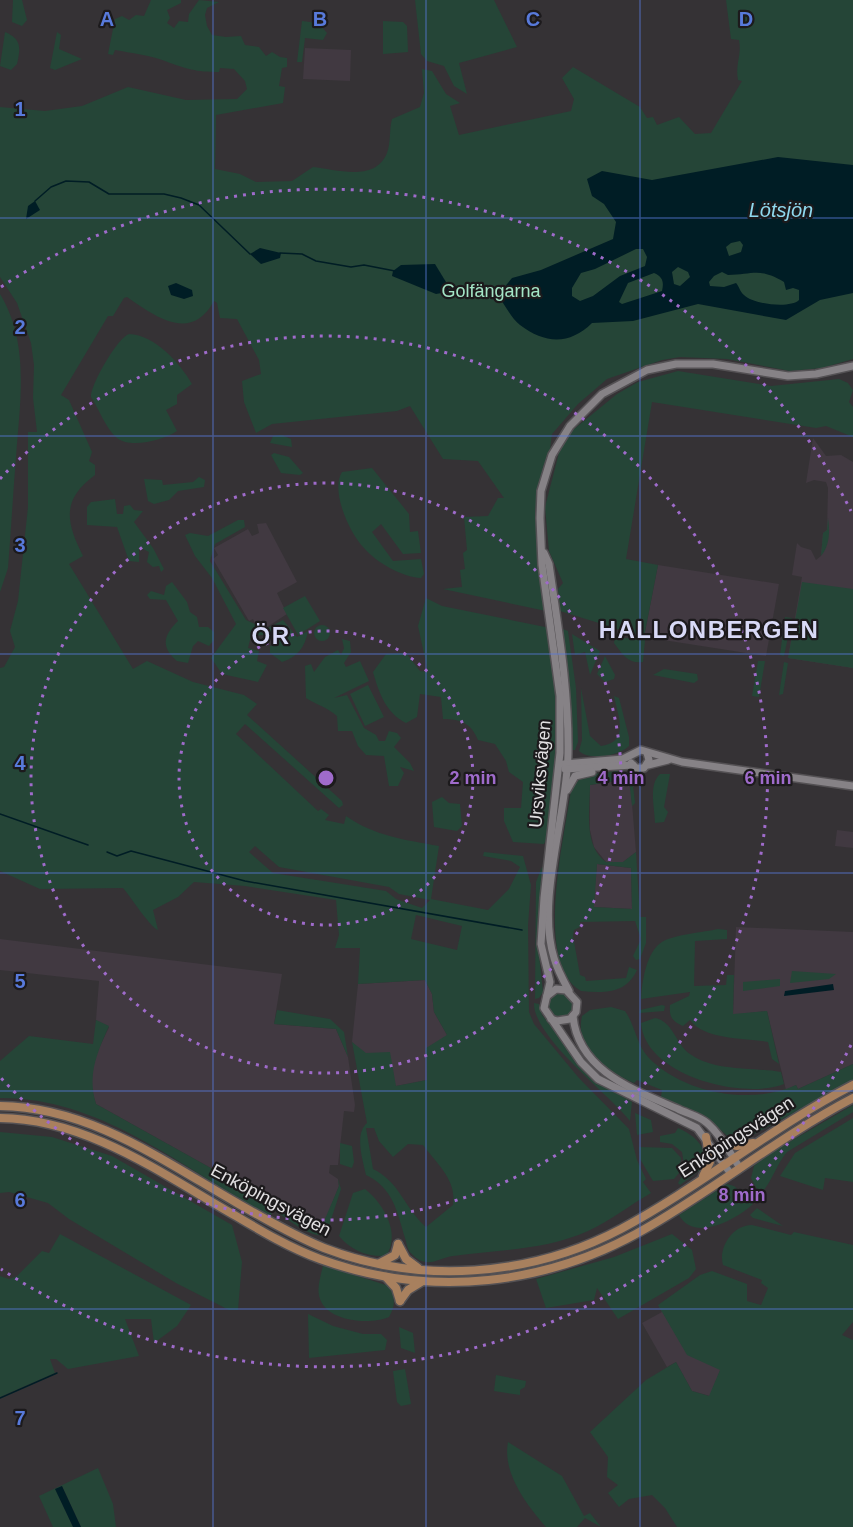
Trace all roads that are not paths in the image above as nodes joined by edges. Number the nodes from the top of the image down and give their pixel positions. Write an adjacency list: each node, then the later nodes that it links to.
1 (853, 366): 7 (street, Ursviksvägen)
2 (647, 753): 3 (street); 4 (street); 6 (street)
3 (632, 754): 5 (street); 7 (street)
4 (671, 760): 6 (street); 9 (street)
5 (633, 765): 6 (street); 8 (street)
6 (648, 765)
7 (564, 766): 8 (street); 10 (street, Ursviksvägen); 12 (street, Ursviksvägen)
8 (599, 768): 10 (street)
9 (853, 786)
10 (561, 819): 11 (street, Ursviksvägen)
11 (569, 991): 12 (street); 13 (street)
12 (547, 996): 14 (street)
13 (573, 1016): 14 (street); 21 (street)
14 (551, 1019): 19 (street)
15 (853, 1085): 20 (main road, Enköpingsvägen)
16 (853, 1098): 24 (main road, Enköpingsvägen)
17 (0, 1106): 27 (main road, Enköpingsvägen)
18 (0, 1118): 29 (main road, Enköpingsvägen)
19 (706, 1137): 23 (street); 26 (main road)
20 (759, 1141): 21 (main road); 22 (main road, Enköpingsvägen)
21 (724, 1143): 22 (street)
22 (733, 1158): 23 (main road, Enköpingsvägen); 24 (street)
23 (724, 1163): 25 (street); 26 (main road, Enköpingsvägen)
24 (740, 1168): 25 (main road, Enköpingsvägen)
25 (731, 1174): 30 (main road, Enköpingsvägen)
26 (703, 1177): 28 (main road, Enköpingsvägen)
27 (379, 1263): 28 (main road, Enköpingsvägen); 28 (main road)
28 (421, 1269)
29 (386, 1277): 30 (main road, Enköpingsvägen); 30 (main road)
30 (421, 1282)

